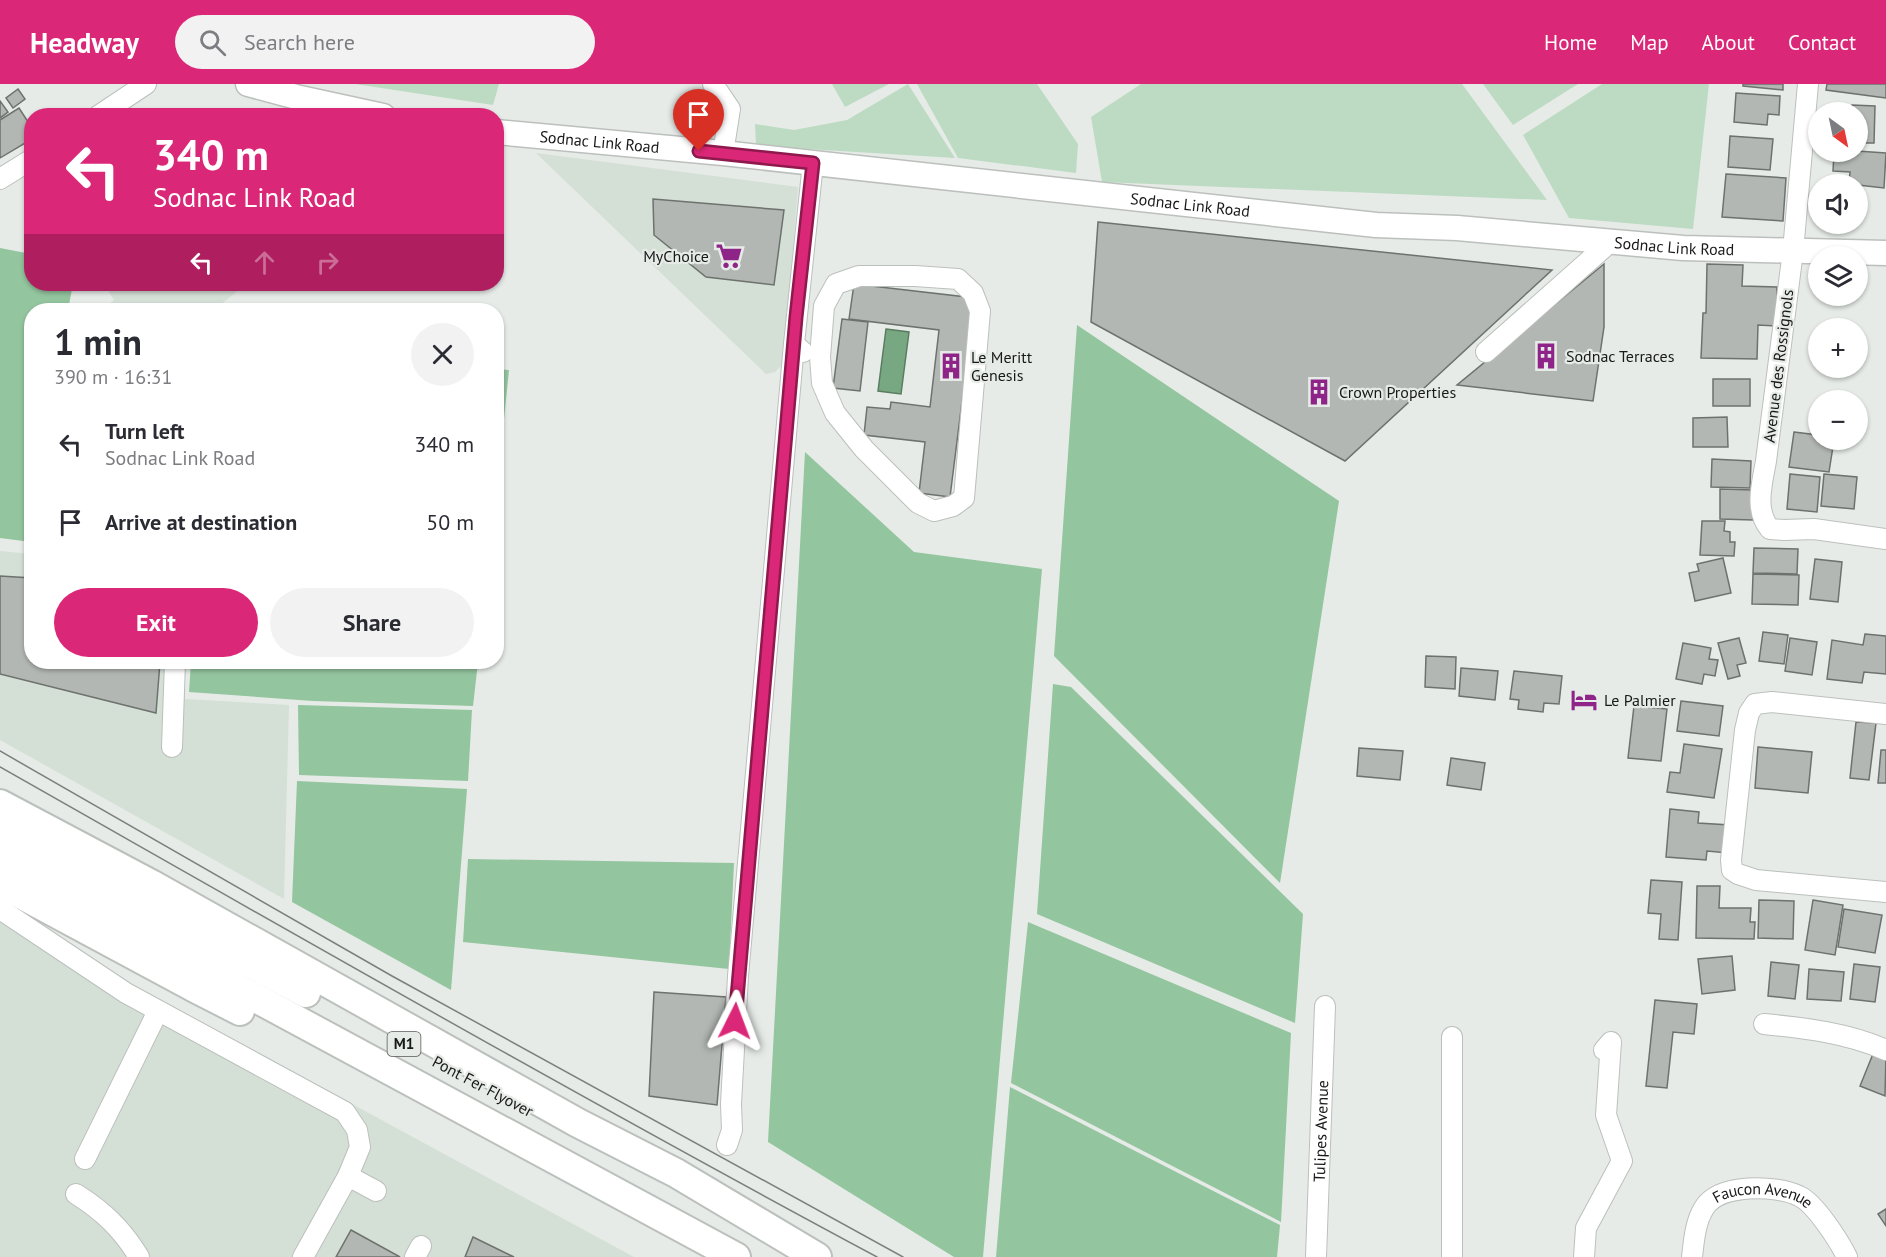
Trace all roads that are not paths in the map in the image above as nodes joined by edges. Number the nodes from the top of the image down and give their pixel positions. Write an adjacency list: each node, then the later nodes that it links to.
1 (146, 84): 5 (street)
2 (248, 84): 6 (main road)
3 (713, 84): 8 (street)
4 (1808, 84): 13 (street, Avenue des Rossignols)
5 (110, 108)
6 (346, 108)
7 (504, 133): 8 (main road, Sodnac Link Road)
8 (723, 153): 9 (main road, Sodnac Link Road)
9 (813, 163): 12 (main road, Sodnac Link Road); 15 (street)
10 (24, 164): 11 (street)
11 (0, 179)
12 (1609, 243): 13 (main road, Sodnac Link Road); 16 (street)
13 (1792, 251): 14 (main road, Sodnac Link Road); 18 (street, Avenue des Rossignols)
14 (1886, 253)
15 (794, 344): 17 (street); 34 (street)
16 (1486, 352)
17 (820, 357): 17 (street)
18 (1886, 539)
19 (175, 669): 21 (street)
20 (1886, 714): 26 (street)
21 (172, 747)
22 (0, 804): 44 (highway)
23 (0, 832): 43 (highway, Pont Fer Flyover / M1)
24 (0, 860): 42 (highway, Pont Fer Flyover / M1)
25 (0, 883): 41 (highway)
26 (1886, 892)
27 (0, 909): 29 (street)
28 (1325, 1006): 45 (street, Tulipes Avenue)
29 (158, 1011): 35 (street); 36 (street)
30 (1764, 1024): 33 (street)
31 (1452, 1037): 46 (street)
32 (1604, 1050): 47 (street)
33 (1886, 1050)
34 (727, 1145)
35 (85, 1158)
36 (348, 1176): 37 (street); 40 (street)
37 (376, 1191)
38 (76, 1194): 39 (street)
39 (139, 1257)
40 (303, 1257)
41 (713, 1257)
42 (736, 1257)
43 (807, 1257)
44 (817, 1257)
45 (1316, 1257)
46 (1452, 1257)
47 (1584, 1257)
48 (1692, 1257): 49 (street, Faucon Avenue)
49 (1847, 1257)

